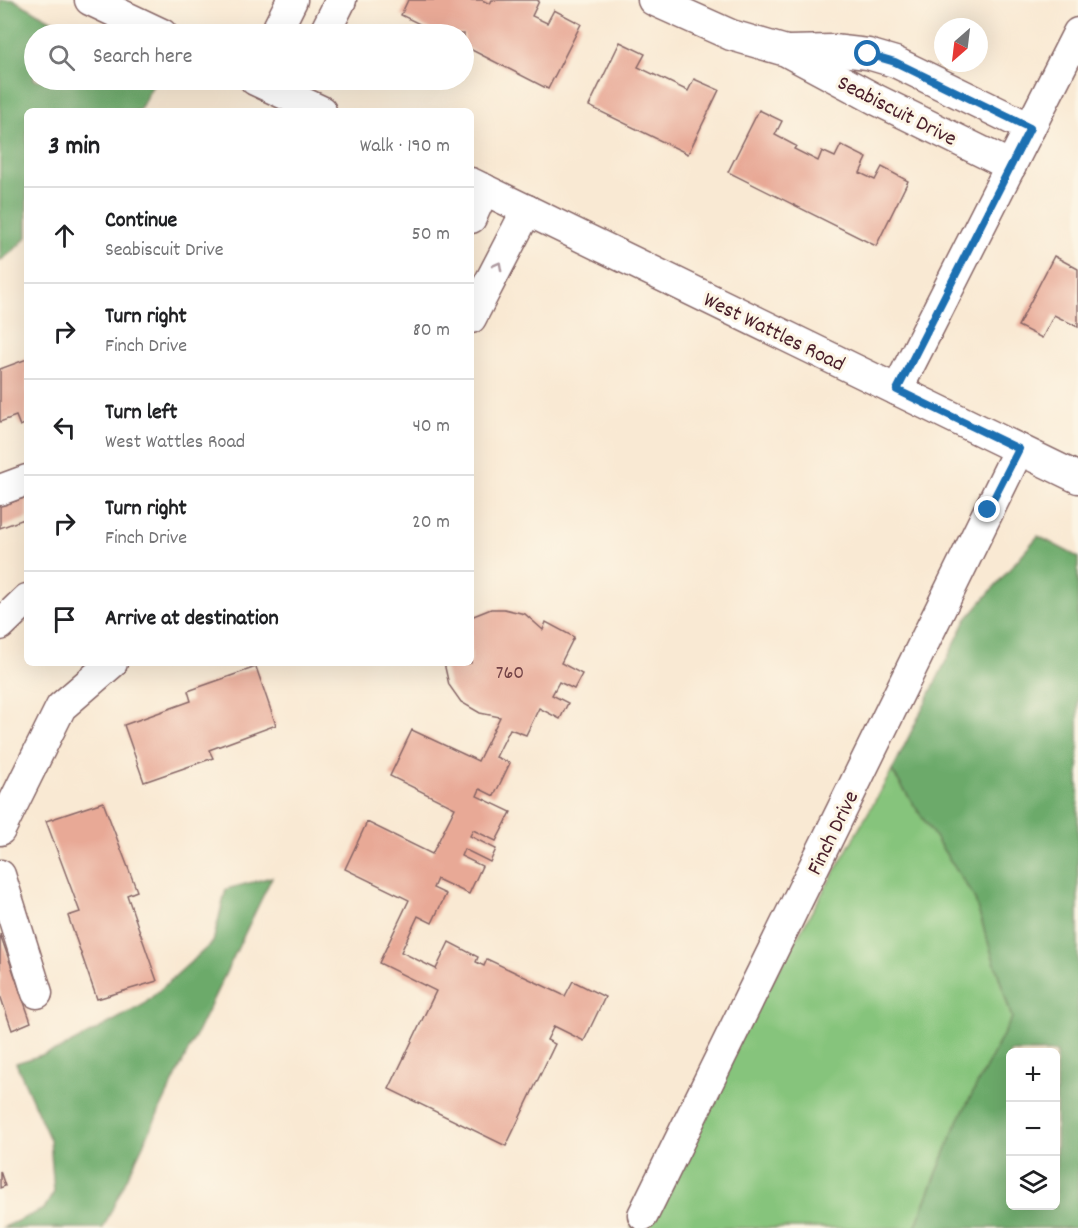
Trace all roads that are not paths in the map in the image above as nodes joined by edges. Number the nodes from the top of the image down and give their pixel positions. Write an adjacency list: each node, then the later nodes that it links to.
1 (90, 0): 5 (street)
2 (292, 0): 6 (street)
3 (341, 0): 7 (street)
4 (653, 0): 9 (street, Seabiscuit Drive)
5 (141, 24)
6 (280, 24)
7 (329, 24)
8 (1078, 33): 12 (street)
9 (786, 51): 12 (street, Seabiscuit Drive); 13 (street, Seabiscuit Drive)
10 (300, 90): 11 (street)
11 (318, 108)
12 (1030, 128): 13 (street)
13 (1011, 166): 18 (street)
14 (478, 186): 15 (street); 16 (street, West Wattles Road)
15 (474, 204)
16 (527, 210): 17 (street, one-way to 16); 18 (street, West Wattles Road)
17 (474, 312)
18 (897, 390): 19 (street, West Wattles Road)
19 (1019, 449): 20 (street, West Wattles Road); 29 (street, Finch Drive)
20 (1078, 478)
21 (24, 481): 22 (street)
22 (0, 490)
23 (24, 602): 24 (street)
24 (0, 625)
25 (109, 666): 26 (street)
26 (0, 830)
27 (0, 875): 28 (street)
28 (37, 993)
29 (643, 1215)

